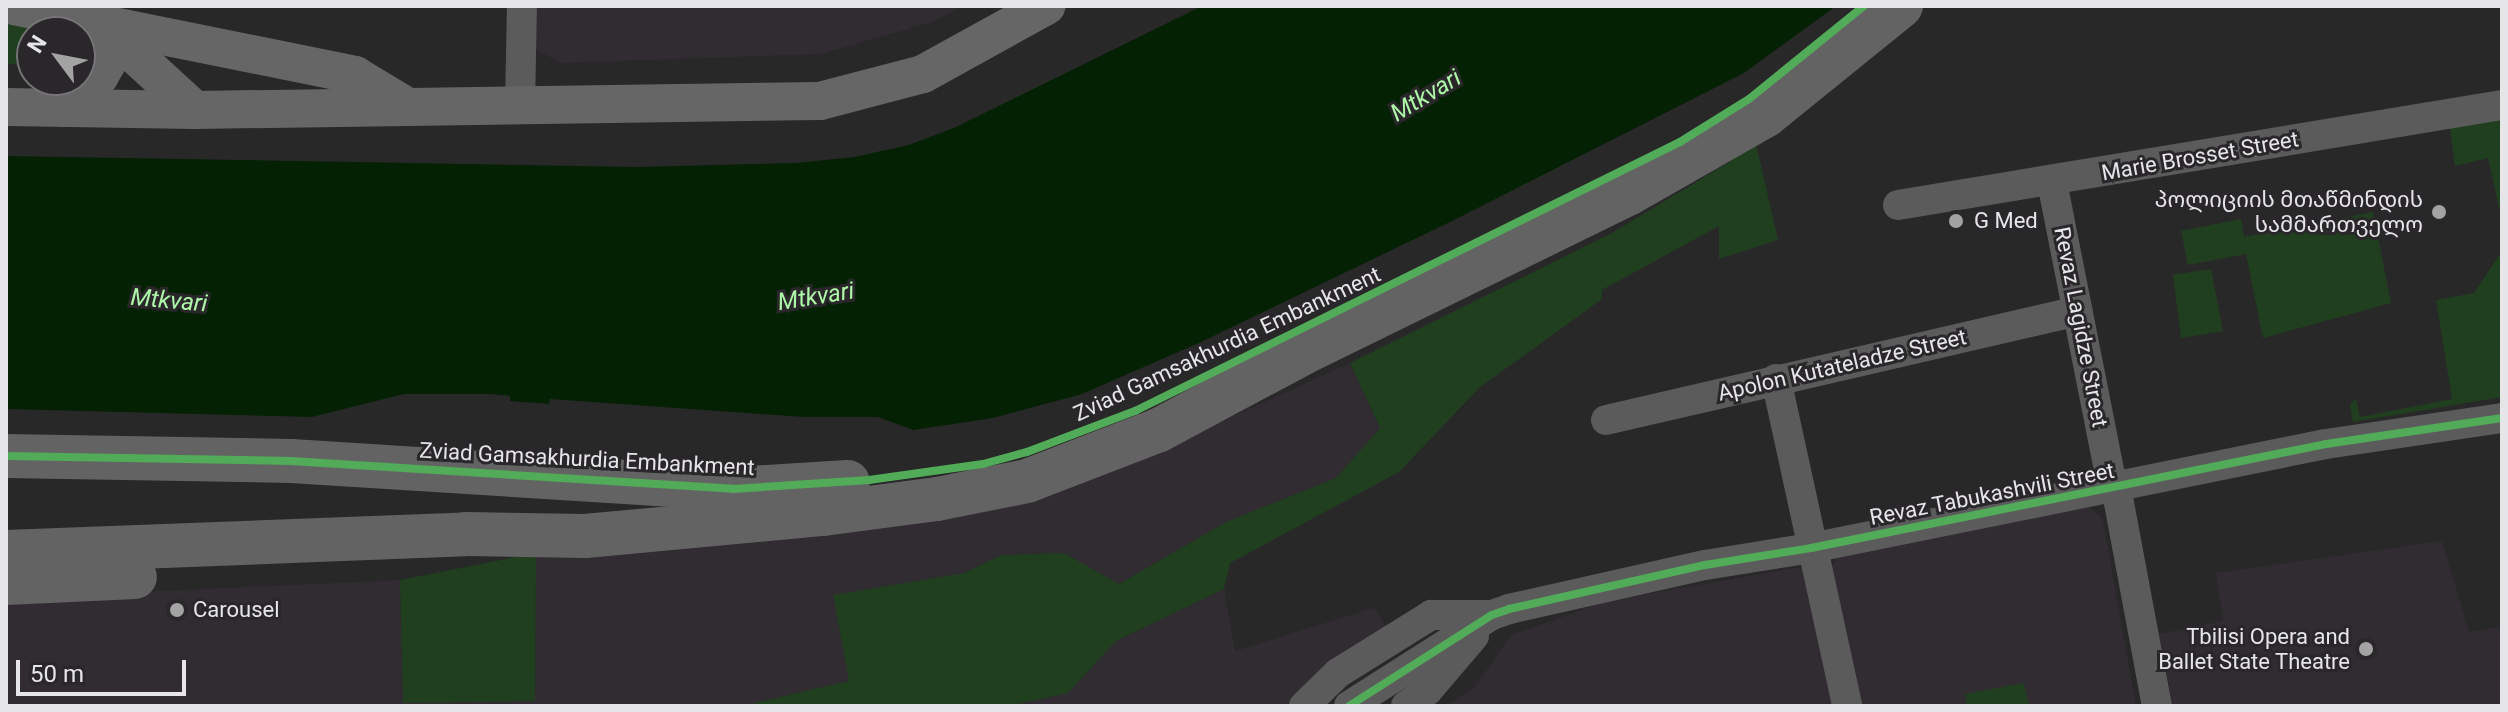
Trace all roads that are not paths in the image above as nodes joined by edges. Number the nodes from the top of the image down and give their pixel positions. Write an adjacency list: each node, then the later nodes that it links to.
1 (14, 6): 6 (main road)
2 (522, 6): 9 (street)
3 (1046, 6): 9 (main road)
4 (1864, 6): 21 (highway, Zviad Gamsakhurdia Embankment)
5 (1901, 6): 23 (highway, Zviad Gamsakhurdia Embankment)
6 (107, 30): 10 (main road); 11 (main road); 12 (main road)
7 (2502, 105): 13 (street, Marie Brosset Street)
8 (6, 107): 10 (main road)
9 (520, 107): 11 (main road)
10 (63, 108): 12 (main road)
11 (410, 108): 12 (main road)
12 (195, 110)
13 (2052, 182): 14 (street, Marie Brosset Street); 15 (street, Revaz Lagidze Street)
14 (1898, 205)
15 (2078, 311): 16 (street, Apolon Kutateladze Street); 20 (street, Revaz Lagidze Street)
16 (1776, 379): 18 (street, Apolon Kutateladze Street); 24 (street)
17 (2502, 418): 20 (street, Revaz Tabukashvili Street)
18 (1606, 420)
19 (6, 456): 21 (highway, Zviad Gamsakhurdia Embankment)
20 (2116, 487): 24 (street, Revaz Tabukashvili Street); 32 (street, Revaz Lagidze Street)
21 (733, 489): 22 (highway)
22 (6, 523)
23 (579, 536): 25 (highway, Zviad Gamsakhurdia Embankment); 26 (highway)
24 (1811, 548): 27 (street, Revaz Tabukashvili Street); 31 (street)
25 (6, 552)
26 (6, 583)
27 (1492, 615): 28 (street); 29 (street); 30 (street)
28 (1304, 706)
29 (1349, 706)
30 (1406, 706)
31 (1847, 706)
32 (2157, 706)

